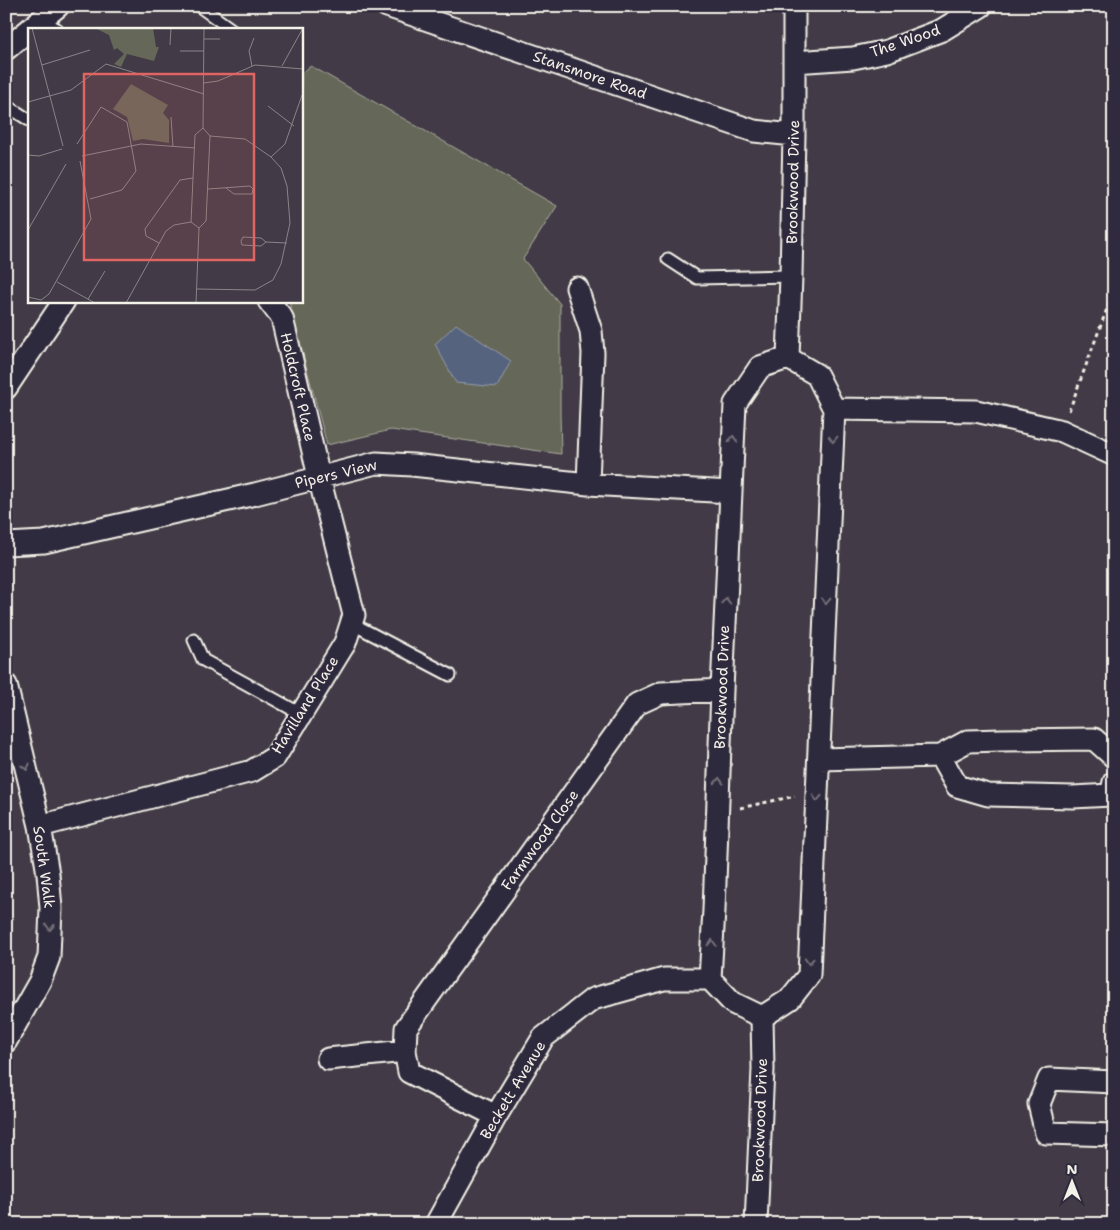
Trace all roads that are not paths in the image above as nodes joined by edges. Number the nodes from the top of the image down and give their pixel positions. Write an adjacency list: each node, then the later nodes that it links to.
1 (58, 6): 6 (street)
2 (199, 6): 7 (lane)
3 (387, 6): 13 (street, Stansmore Road)
4 (794, 6): 10 (street, Brookwood Drive)
5 (981, 6): 10 (street, The Wood)
6 (39, 27)
7 (231, 28)
8 (28, 34): 9 (street)
9 (6, 49)
10 (794, 62): 13 (street, Brookwood Drive)
11 (6, 105): 12 (lane)
12 (28, 119)
13 (794, 135): 15 (street, Brookwood Drive)
14 (668, 259): 15 (lane)
15 (792, 276): 19 (street, Brookwood Drive)
16 (578, 288): 24 (street)
17 (63, 302): 20 (street)
18 (270, 302): 23 (street, Holdcroft Place)
19 (788, 358): 21 (street); 25 (street, Brookwood Drive, one-way to 19)
20 (6, 388)
21 (834, 409): 22 (street); 35 (street, one-way to 35)
22 (1114, 455)
23 (319, 478): 24 (street, Pipers View); 26 (street, Pipers View); 27 (street, Havilland Place)
24 (588, 484): 25 (street, Pipers View)
25 (730, 492): 31 (street, Brookwood Drive, one-way to 25)
26 (6, 544)
27 (352, 623): 29 (lane); 32 (street, Havilland Place)
28 (194, 640): 32 (lane)
29 (450, 675)
30 (6, 686): 37 (street, South Walk, one-way to 37)
31 (722, 690): 38 (street, Brookwood Drive, one-way to 31); 41 (street, Farmwood Close)
32 (301, 714): 37 (street, Havilland Place)
33 (940, 756): 34 (street); 35 (street); 36 (street)
34 (1114, 757)
35 (819, 759): 39 (street, one-way to 39)
36 (1114, 782)
37 (40, 826): 40 (street, South Walk, one-way to 40)
38 (710, 979): 39 (street); 44 (street, Beckett Avenue)
39 (762, 1017): 47 (street, Brookwood Drive)
40 (6, 1041)
41 (405, 1051): 42 (street); 44 (street, Farmwood Close)
42 (328, 1059)
43 (1114, 1082): 45 (street)
44 (496, 1116): 46 (street, Beckett Avenue)
45 (1114, 1135)
46 (436, 1224)
47 (756, 1224)

